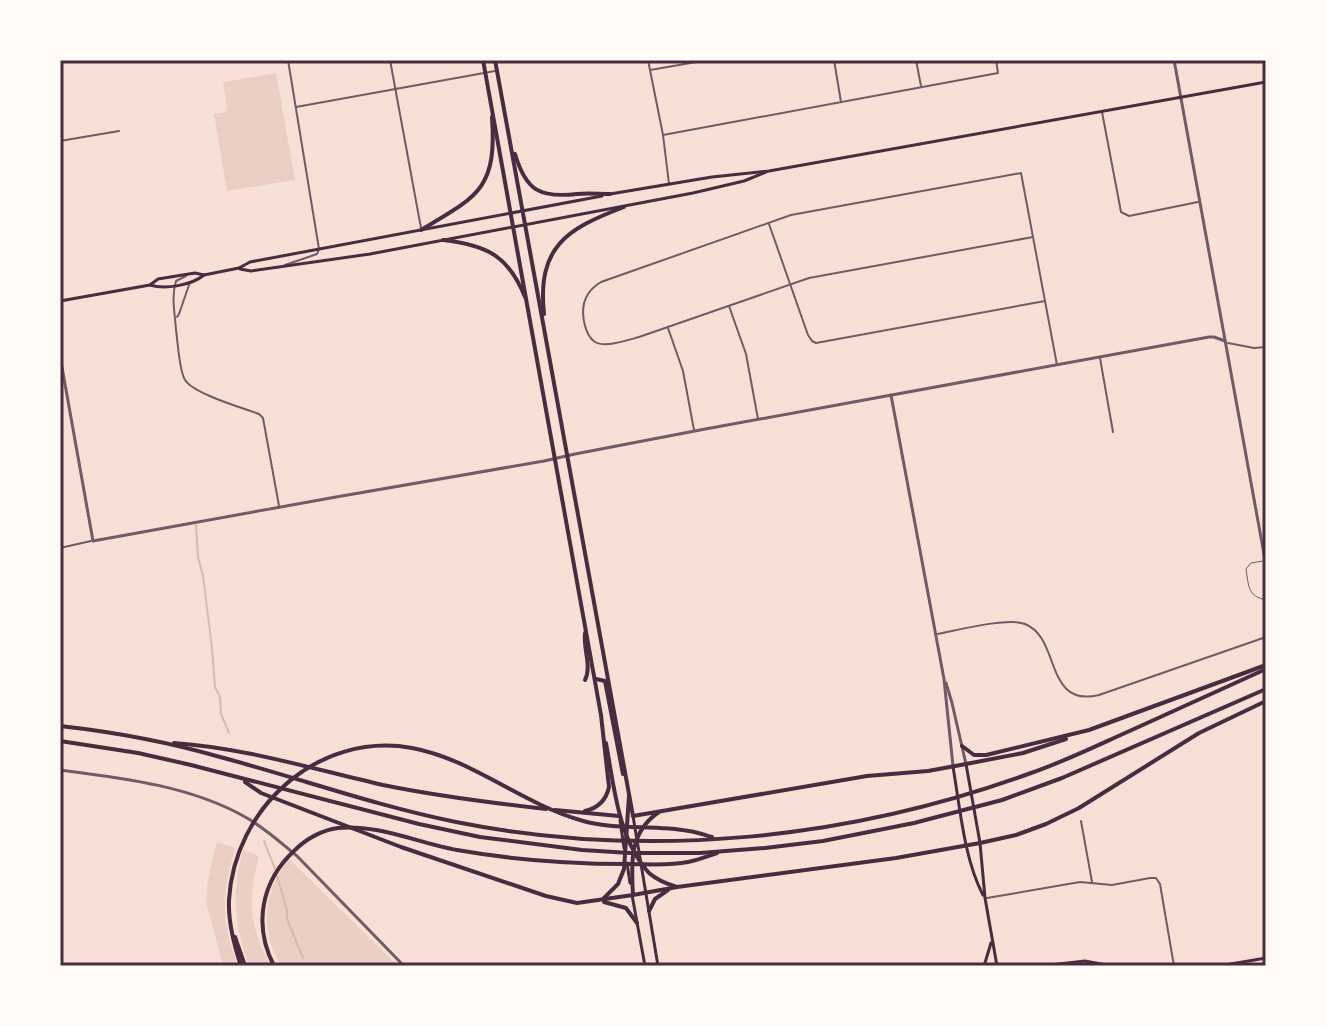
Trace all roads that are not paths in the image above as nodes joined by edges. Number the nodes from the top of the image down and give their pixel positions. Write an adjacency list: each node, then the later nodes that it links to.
1 (288, 60): 20 (street)
2 (390, 60): 16 (street)
3 (483, 60): 13 (main road)
4 (495, 60): 11 (main road)
5 (648, 60): 12 (street)
6 (708, 60): 12 (street)
7 (834, 60): 19 (street)
8 (916, 60): 15 (street)
9 (996, 60): 15 (street)
10 (1174, 60): 17 (street)
11 (497, 70): 13 (street); 22 (main road)
12 (650, 70): 24 (street)
13 (486, 72): 16 (street); 18 (main road)
14 (1266, 82): 17 (main road)
15 (921, 87): 19 (street)
16 (395, 89): 20 (street); 36 (street)
17 (1181, 97): 21 (main road); 29 (street)
18 (491, 99): 32 (main road); 36 (main road)
19 (841, 102): 24 (street)
20 (295, 107): 39 (street)
21 (1102, 111): 26 (main road); 29 (street)
22 (508, 128): 28 (main road); 31 (main road)
23 (119, 131): 25 (street)
24 (663, 135): 27 (street)
25 (60, 141)
26 (769, 171): 27 (main road); 30 (main road)
27 (669, 184): 28 (main road)
28 (610, 194): 31 (main road)
29 (1200, 202): 54 (street)
30 (624, 207): 34 (main road); 56 (main road)
31 (523, 210): 32 (main road); 34 (main road)
32 (512, 212): 35 (main road); 36 (main road)
33 (769, 223): 37 (street); 45 (street); 53 (street)
34 (526, 224): 35 (main road); 56 (main road)
35 (515, 226): 38 (main road); 51 (main road)
36 (421, 230): 39 (main road)
37 (1033, 237): 45 (street); 49 (street)
38 (443, 240): 40 (main road); 51 (main road)
39 (319, 249): 40 (street); 41 (main road)
40 (281, 266): 41 (main road)
41 (239, 268): 43 (main road)
42 (189, 274): 43 (main road); 46 (main road); 47 (street)
43 (204, 275): 44 (main road)
44 (190, 282): 47 (main road); 52 (street)
45 (790, 284): 49 (street); 50 (street)
46 (150, 285): 47 (main road); 48 (main road)
47 (174, 285): 52 (street)
48 (60, 301)
49 (1045, 301): 59 (street)
50 (729, 306): 53 (street); 61 (street)
51 (529, 307): 65 (main road)
52 (176, 318): 66 (street)
53 (668, 327): 62 (street)
54 (1225, 341): 55 (street); 58 (street); 69 (street)
55 (1266, 347)
56 (548, 353): 64 (main road)
57 (60, 356): 67 (street)
58 (1100, 358): 59 (street); 63 (street)
59 (1057, 366): 60 (street)
60 (891, 395): 61 (street); 72 (street)
61 (758, 420): 62 (street)
62 (694, 432): 64 (street)
63 (1113, 432)
64 (568, 456): 65 (street); 90 (main road)
65 (556, 458): 66 (street); 71 (main road)
66 (280, 507): 67 (street)
67 (93, 541): 68 (street)
68 (60, 548)
69 (1266, 563): 70 (lane)
70 (1266, 600)
71 (586, 627): 75 (main road); 77 (main road)
72 (935, 635): 73 (street); 76 (street)
73 (1266, 637)
74 (1264, 668): 82 (main road); 98 (main road)
75 (595, 679): 80 (main road); 90 (main road)
76 (944, 679): 85 (street); 87 (street)
77 (585, 680)
78 (1266, 689): 102 (main road)
79 (1266, 701): 99 (main road)
80 (601, 715): 91 (main road); 93 (main road)
81 (60, 726): 84 (main road)
82 (1072, 736): 85 (main road); 86 (main road)
83 (60, 741): 89 (main road)
84 (159, 742): 91 (main road); 98 (main road)
85 (962, 746): 86 (street)
86 (966, 764): 87 (main road); 99 (main road)
87 (953, 767): 92 (main road); 100 (main road)
88 (60, 770): 117 (street)
89 (240, 778): 102 (main road); 110 (main road)
90 (627, 783): 94 (main road)
91 (574, 812): 93 (main road)
92 (659, 812): 94 (main road); 97 (main road)
93 (620, 816): 94 (main road); 96 (main road); 103 (main road)
94 (631, 816): 96 (main road); 97 (main road)
95 (1081, 821): 105 (street)
96 (627, 835): 101 (main road); 103 (main road)
97 (636, 838): 101 (main road); 104 (main road)
98 (718, 839): 115 (main road)
99 (980, 843): 100 (main road); 109 (main road)
100 (967, 845): 106 (main road); 109 (main road)
101 (634, 849): 104 (main road); 108 (main road)
102 (723, 851): 116 (main road)
103 (626, 854): 108 (main road); 110 (main road)
104 (640, 860): 106 (main road); 107 (main road)
105 (1092, 882): 109 (street); 124 (street)
106 (674, 888): 107 (main road); 111 (main road)
107 (646, 892): 108 (main road); 111 (main road)
108 (633, 895): 110 (main road); 112 (main road)
109 (985, 898): 113 (main road)
110 (598, 901): 112 (main road)
111 (649, 911): 119 (main road)
112 (637, 923): 118 (main road)
113 (992, 939): 120 (main road); 121 (main road)
114 (1266, 958): 125 (main road)
115 (243, 966)
116 (274, 966)
117 (404, 966)
118 (645, 966)
119 (658, 966)
120 (984, 966)
121 (997, 966)
122 (1041, 966): 123 (main road)
123 (1112, 966)
124 (1174, 966)
125 (1219, 966)

